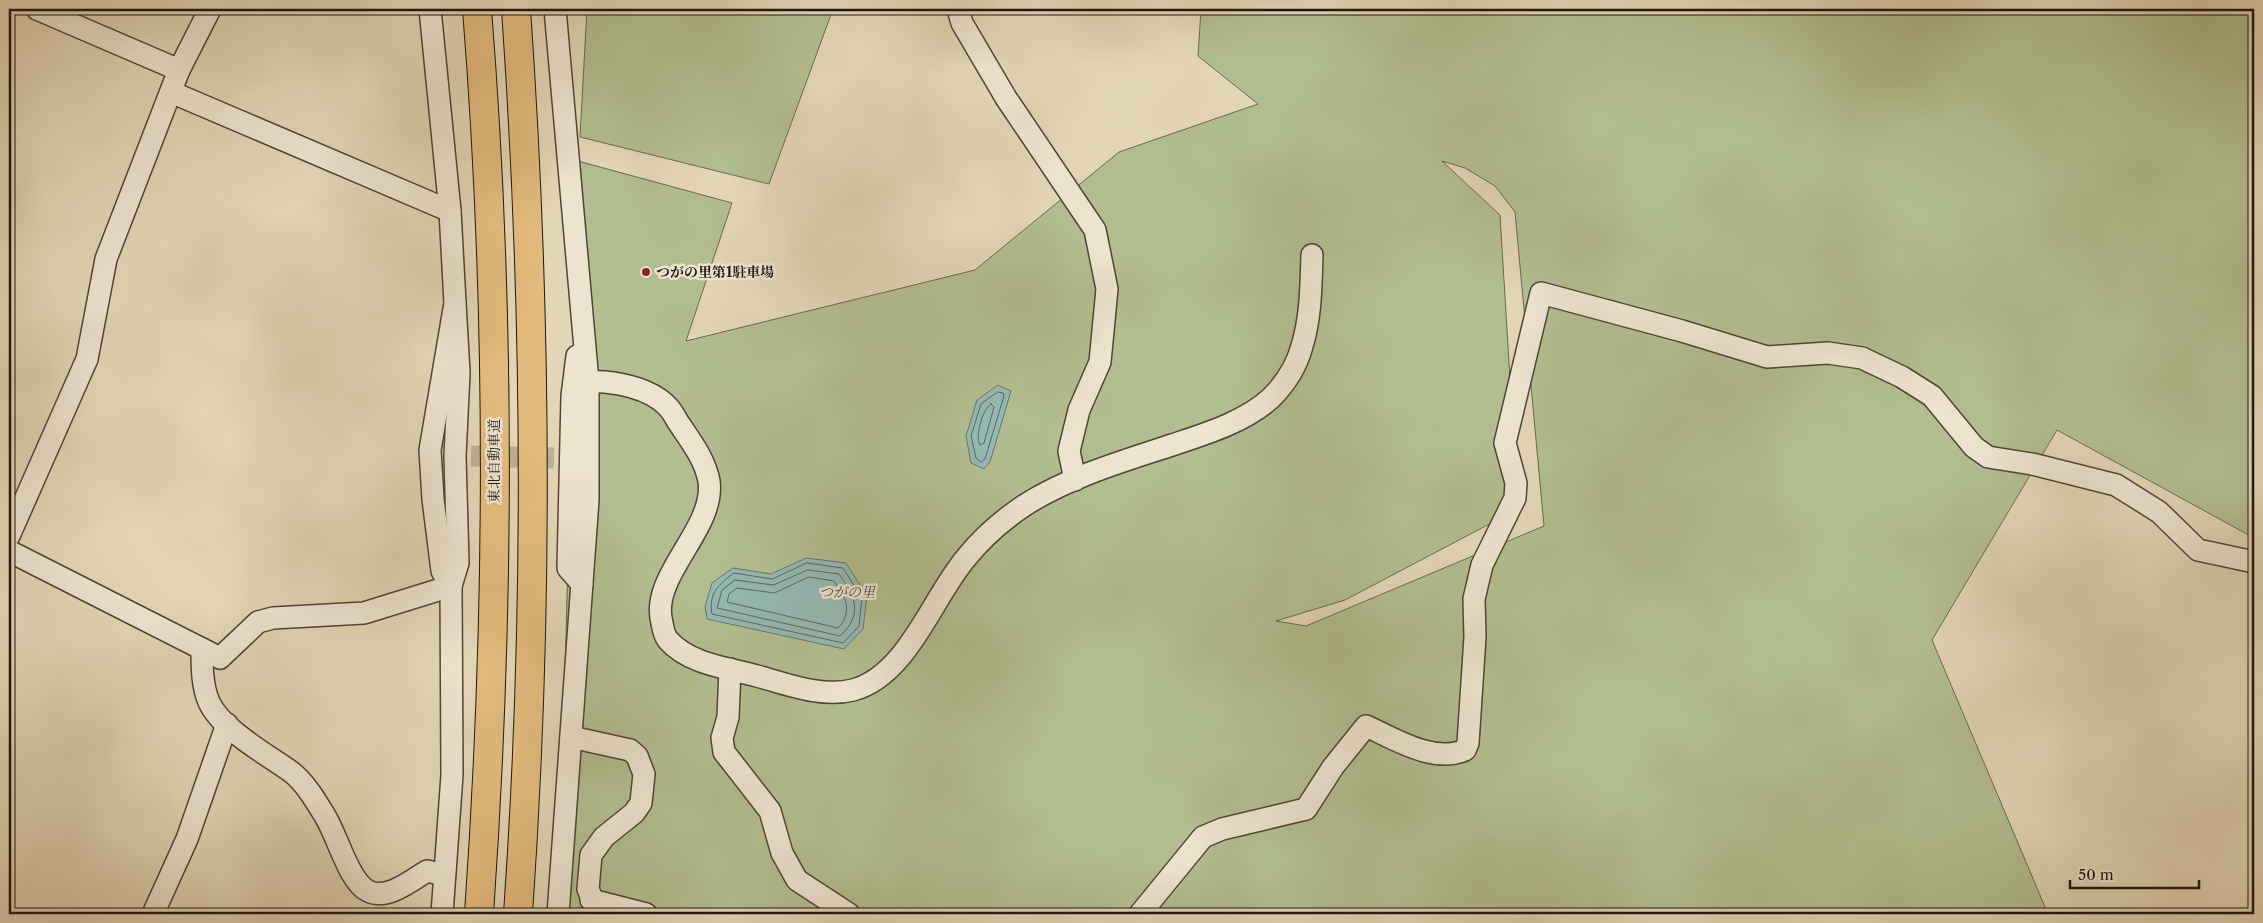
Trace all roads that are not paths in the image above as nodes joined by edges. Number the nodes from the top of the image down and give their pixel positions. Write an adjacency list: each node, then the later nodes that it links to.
1 (37, 9): 8 (street)
2 (210, 9): 8 (street)
3 (430, 9): 10 (street)
4 (477, 9): 29 (highway, 東北自動車道)
5 (516, 9): 30 (highway)
6 (555, 9): 13 (street)
7 (958, 9): 15 (street)
8 (180, 70): 9 (street)
9 (171, 92): 10 (street); 16 (street)
10 (450, 211): 12 (street)
11 (1312, 255): 15 (street)
12 (455, 303): 20 (street); 20 (street)
13 (582, 314): 14 (street); 19 (street)
14 (588, 382): 19 (street); 22 (street)
15 (1075, 480): 22 (street)
16 (9, 536)
17 (9, 551): 21 (street)
18 (2254, 562): 34 (street)
19 (582, 584): 24 (street)
20 (451, 586): 21 (street); 25 (street)
21 (202, 649): 23 (street)
22 (730, 669): 33 (street)
23 (227, 724): 25 (street); 27 (street)
24 (571, 737): 26 (street); 31 (street)
25 (444, 875): 28 (street)
26 (594, 907): 32 (street)
27 (152, 914)
28 (442, 914)
29 (479, 914)
30 (518, 914)
31 (558, 914)
32 (646, 914)
33 (849, 914)
34 (1140, 914)

